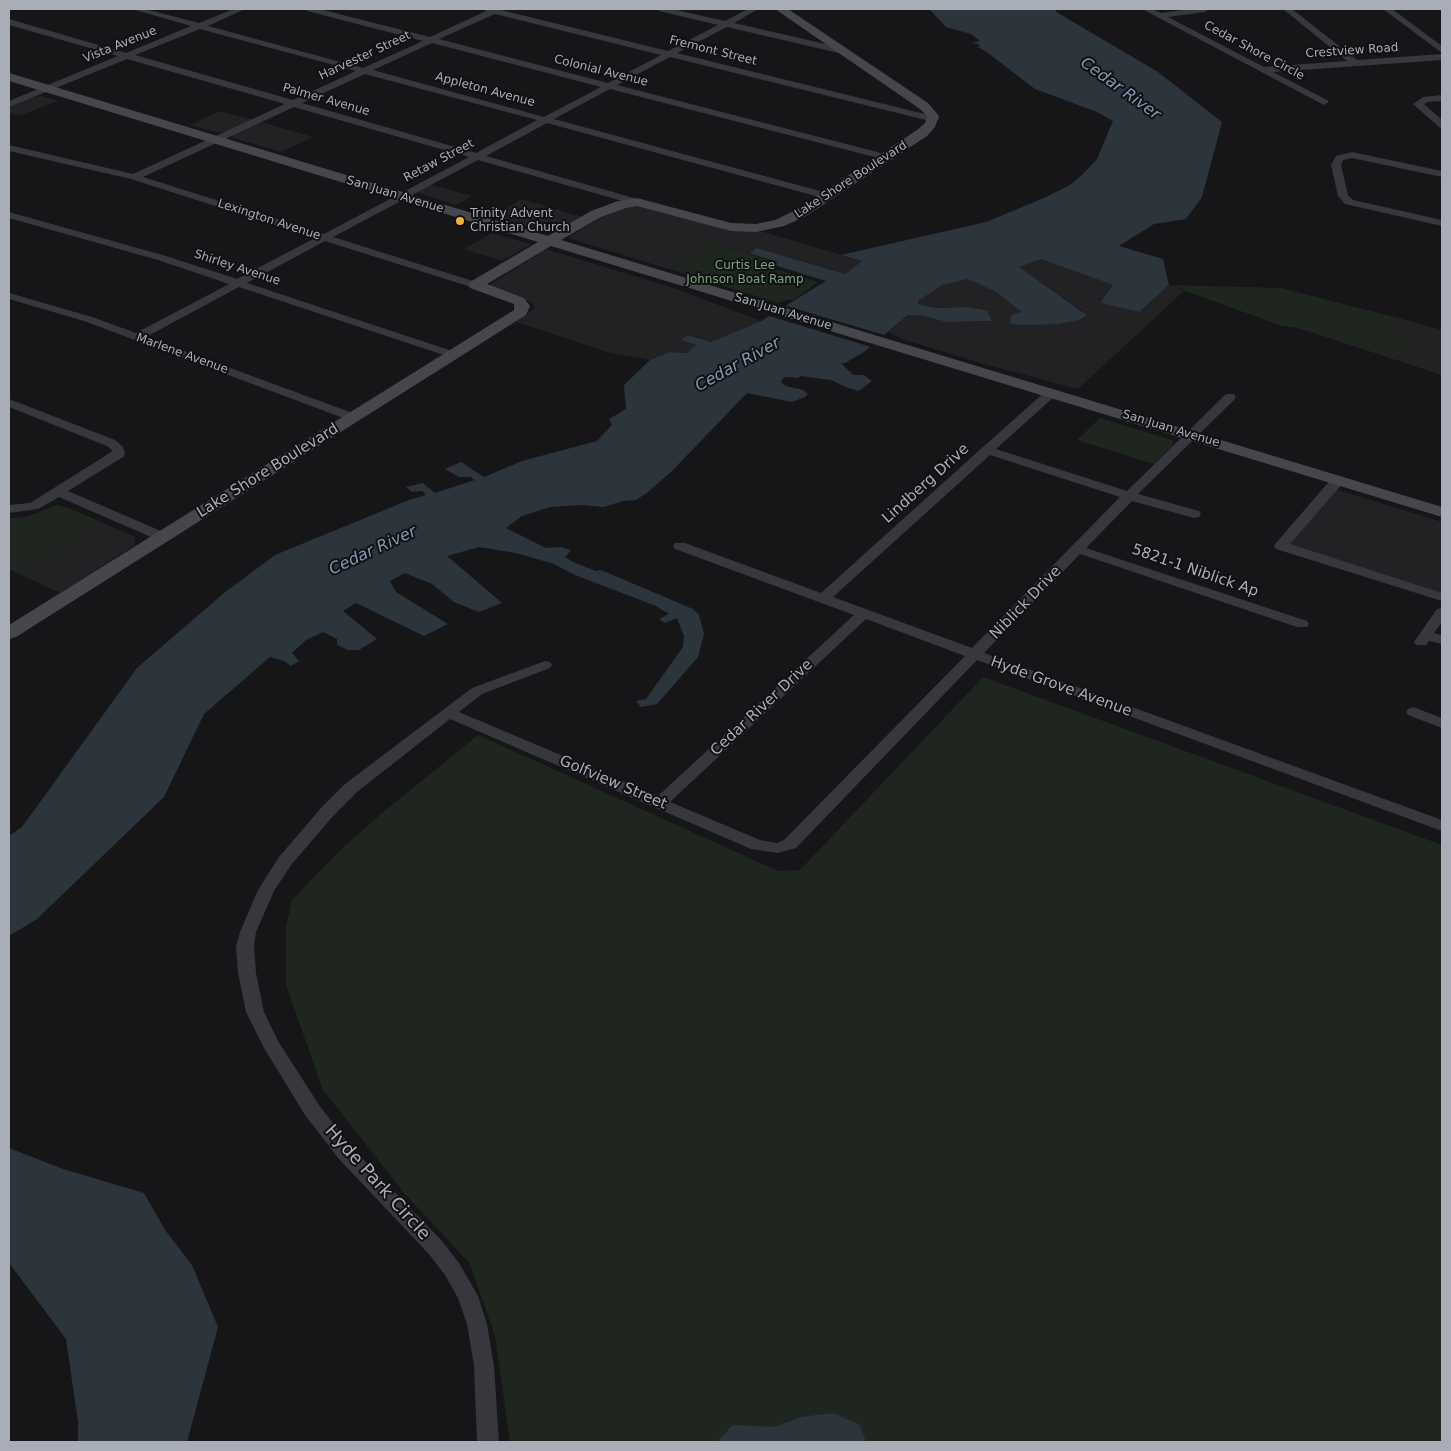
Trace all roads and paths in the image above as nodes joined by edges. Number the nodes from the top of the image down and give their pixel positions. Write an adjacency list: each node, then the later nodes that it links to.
1 (136, 9): 15 (street, Appleton Avenue)
2 (241, 9): 15 (street, Vista Avenue)
3 (310, 9): 16 (street, Colonial Avenue)
4 (492, 9): 16 (street, Harvester Street); 19 (street, Fremont Street)
5 (662, 9): 14 (street)
6 (754, 9): 14 (street, Retaw Street)
7 (781, 9): 18 (street)
8 (1146, 9): 12 (street, Cedar Shore Circle)
9 (1205, 9): 12 (street)
10 (1287, 9): 22 (street)
11 (1388, 9): 17 (street)
12 (1159, 16): 24 (street, Cedar Shore Circle)
13 (9, 22): 20 (street, Palmer Avenue)
14 (726, 24): 18 (street); 19 (street, Retaw Street)
15 (200, 26): 20 (street, Vista Avenue); 23 (street, Appleton Avenue)
16 (431, 40): 23 (street, Harvester Street); 26 (street, Colonial Avenue)
17 (1442, 50)
18 (842, 51): 32 (street)
19 (670, 54): 26 (street, Retaw Street); 32 (street, Fremont Street)
20 (126, 56): 27 (street, Vista Avenue); 31 (street, Palmer Avenue)
21 (1442, 57): 22 (street, Crestview Road)
22 (1355, 63): 24 (street, Crestview Road)
23 (364, 70): 31 (street, Harvester Street); 33 (street, Appleton Avenue)
24 (1264, 70): 29 (street, Cedar Shore Circle)
25 (9, 78): 27 (street, San Juan Avenue)
26 (609, 86): 33 (street, Retaw Street); 38 (street, Colonial Avenue)
27 (46, 88): 30 (street, Vista Avenue); 35 (street, San Juan Avenue)
28 (1442, 98): 34 (street)
29 (1324, 102)
30 (9, 104)
31 (293, 104): 35 (street, Harvester Street); 37 (street, Palmer Avenue)
32 (934, 118): 38 (street, Lake Shore Boulevard)
33 (546, 119): 37 (street, Retaw Street); 42 (street, Appleton Avenue)
34 (1442, 124)
35 (214, 140): 40 (street, Harvester Street); 41 (street, San Juan Avenue)
36 (9, 148): 40 (street, Lexington Avenue)
37 (477, 156): 41 (street, Retaw Street); 43 (street, Palmer Avenue)
38 (886, 157): 42 (street, Lake Shore Boulevard)
39 (1442, 174): 45 (street)
40 (134, 177): 46 (street, Lexington Avenue)
41 (401, 196): 46 (street, Retaw Street); 47 (street, San Juan Avenue)
42 (827, 196): 43 (street, Lake Shore Boulevard)
43 (637, 202): 47 (street, Lake Shore Boulevard)
44 (9, 215): 48 (street, Shirley Avenue)
45 (1442, 223)
46 (323, 238): 48 (street, Retaw Street); 49 (street, Lexington Avenue)
47 (550, 241): 49 (street, Lake Shore Boulevard); 54 (street, San Juan Avenue)
48 (239, 283): 52 (street, Retaw Street); 53 (street, Shirley Avenue)
49 (476, 286): 51 (street, Lexington Avenue)
50 (9, 296): 52 (street, Marlene Avenue)
51 (523, 306): 53 (street, Lake Shore Boulevard)
52 (137, 337): 57 (street, Marlene Avenue)
53 (454, 355): 57 (street, Lake Shore Boulevard)
54 (1051, 393): 58 (street, San Juan Avenue); 59 (street, Lindberg Drive)
55 (1230, 397): 58 (street, Niblick Drive)
56 (9, 403): 61 (street)
57 (354, 418): 66 (street, Lake Shore Boulevard)
58 (1191, 435): 60 (street, San Juan Avenue); 62 (street, Niblick Drive)
59 (987, 450): 62 (street); 70 (street, Lindberg Drive)
60 (1338, 480): 64 (street, San Juan Avenue); 69 (street)
61 (58, 492): 63 (street); 66 (street)
62 (1129, 496): 65 (street); 68 (street, Niblick Drive)
63 (12, 509)
64 (1442, 512)
65 (1194, 514)
66 (163, 537): 74 (street, Lake Shore Boulevard)
67 (680, 546): 70 (street, Hyde Grove Avenue)
68 (1077, 549): 73 (street, 5821-1 Niblick Ap); 76 (street, Niblick Drive)
69 (1442, 598)
70 (823, 599): 72 (street, Hyde Grove Avenue)
71 (1442, 612): 75 (street)
72 (863, 614): 76 (street, Hyde Grove Avenue); 81 (street, Cedar River Drive)
73 (1302, 624)
74 (12, 628)
75 (1442, 640)
76 (974, 656): 82 (street, Hyde Grove Avenue); 83 (street, Niblick Drive)
77 (545, 665): 79 (street, Hyde Park Circle)
78 (1413, 712): 80 (street)
79 (449, 713): 81 (street, Golfview Street); 84 (street, Hyde Park Circle)
80 (1442, 723)
81 (660, 803): 83 (street, Golfview Street)
82 (1442, 826)
83 (778, 848)
84 (488, 1442)

